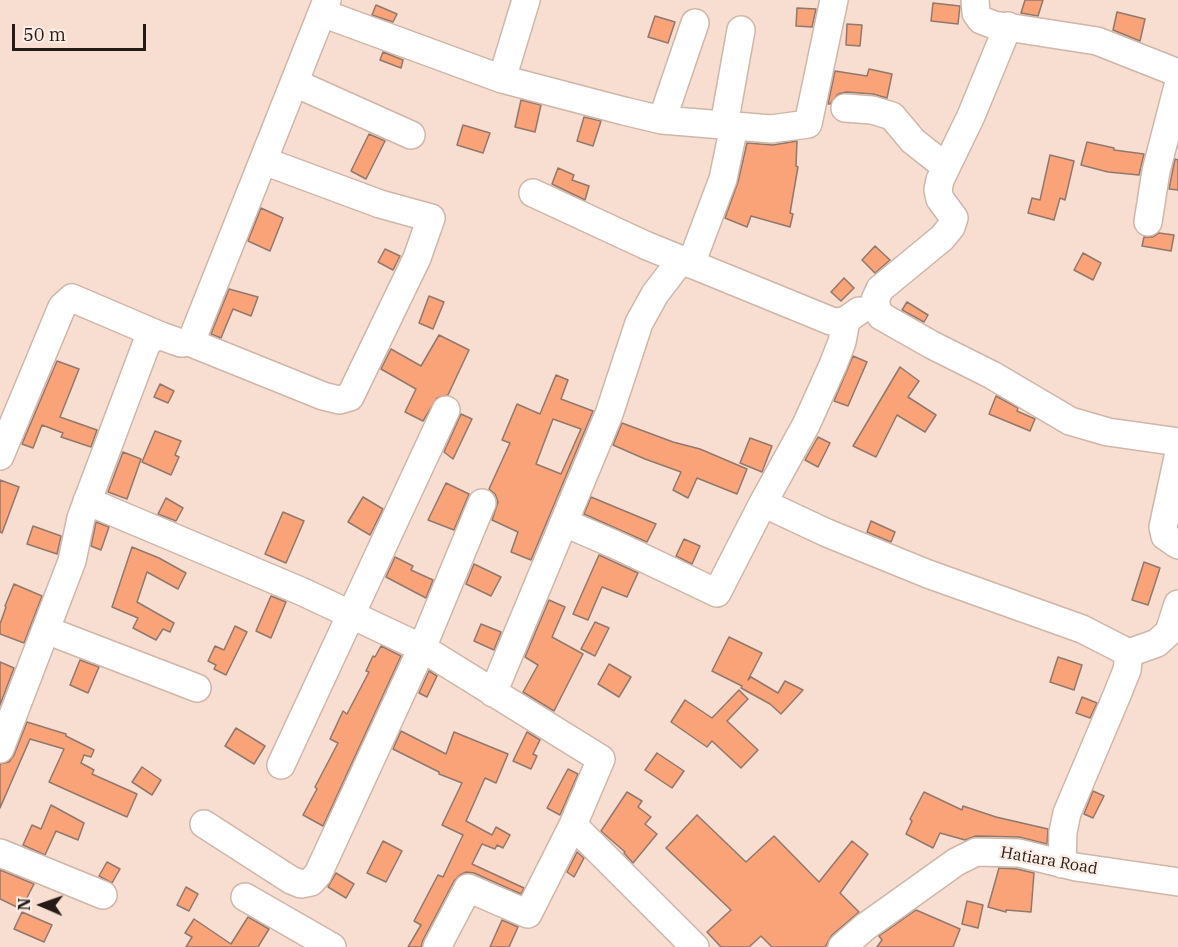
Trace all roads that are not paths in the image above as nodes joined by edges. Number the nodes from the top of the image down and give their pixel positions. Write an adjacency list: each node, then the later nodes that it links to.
1 (526, 0): 9 (street)
2 (834, 0): 14 (street)
3 (975, 0): 6 (street)
4 (324, 7): 9 (street); 10 (street)
5 (695, 23): 13 (street)
6 (1008, 26): 8 (street); 17 (street)
7 (741, 30): 14 (street)
8 (1178, 73)
9 (502, 79): 13 (street)
10 (295, 83): 15 (street); 16 (street)
11 (1178, 86): 19 (street)
12 (845, 108): 17 (street)
13 (662, 120): 14 (street)
14 (729, 126): 20 (street)
15 (411, 135)
16 (264, 161): 24 (street); 24 (street)
17 (946, 167): 21 (street)
18 (533, 193): 20 (street)
19 (1148, 222)
20 (686, 262): 22 (street); 32 (street)
21 (875, 300): 22 (street); 26 (street)
22 (846, 320): 31 (street)
23 (161, 336): 24 (street); 27 (street); 29 (street)
24 (189, 342)
25 (446, 410): 35 (street)
26 (1178, 442)
27 (0, 456)
28 (1178, 457): 33 (street)
29 (87, 501): 35 (street); 36 (street)
30 (482, 503): 37 (street)
31 (763, 503): 32 (street); 38 (street)
32 (565, 523): 40 (street)
33 (1178, 545)
34 (1178, 604): 38 (street)
35 (350, 614): 37 (street); 42 (street)
36 (46, 630): 39 (street); 41 (street)
37 (422, 648): 40 (street); 43 (street)
38 (1129, 653): 46 (street)
39 (197, 688)
40 (493, 693): 44 (street)
41 (0, 749)
42 (281, 765)
43 (204, 824)
44 (573, 825): 51 (street); 52 (street)
45 (0, 852): 48 (street)
46 (1062, 864): 47 (street, Hatiara Road); 53 (street, Hatiara Road)
47 (1178, 882)
48 (103, 895)
49 (245, 897): 50 (street)
50 (332, 947)
51 (437, 947)
52 (695, 947)
53 (842, 947)

